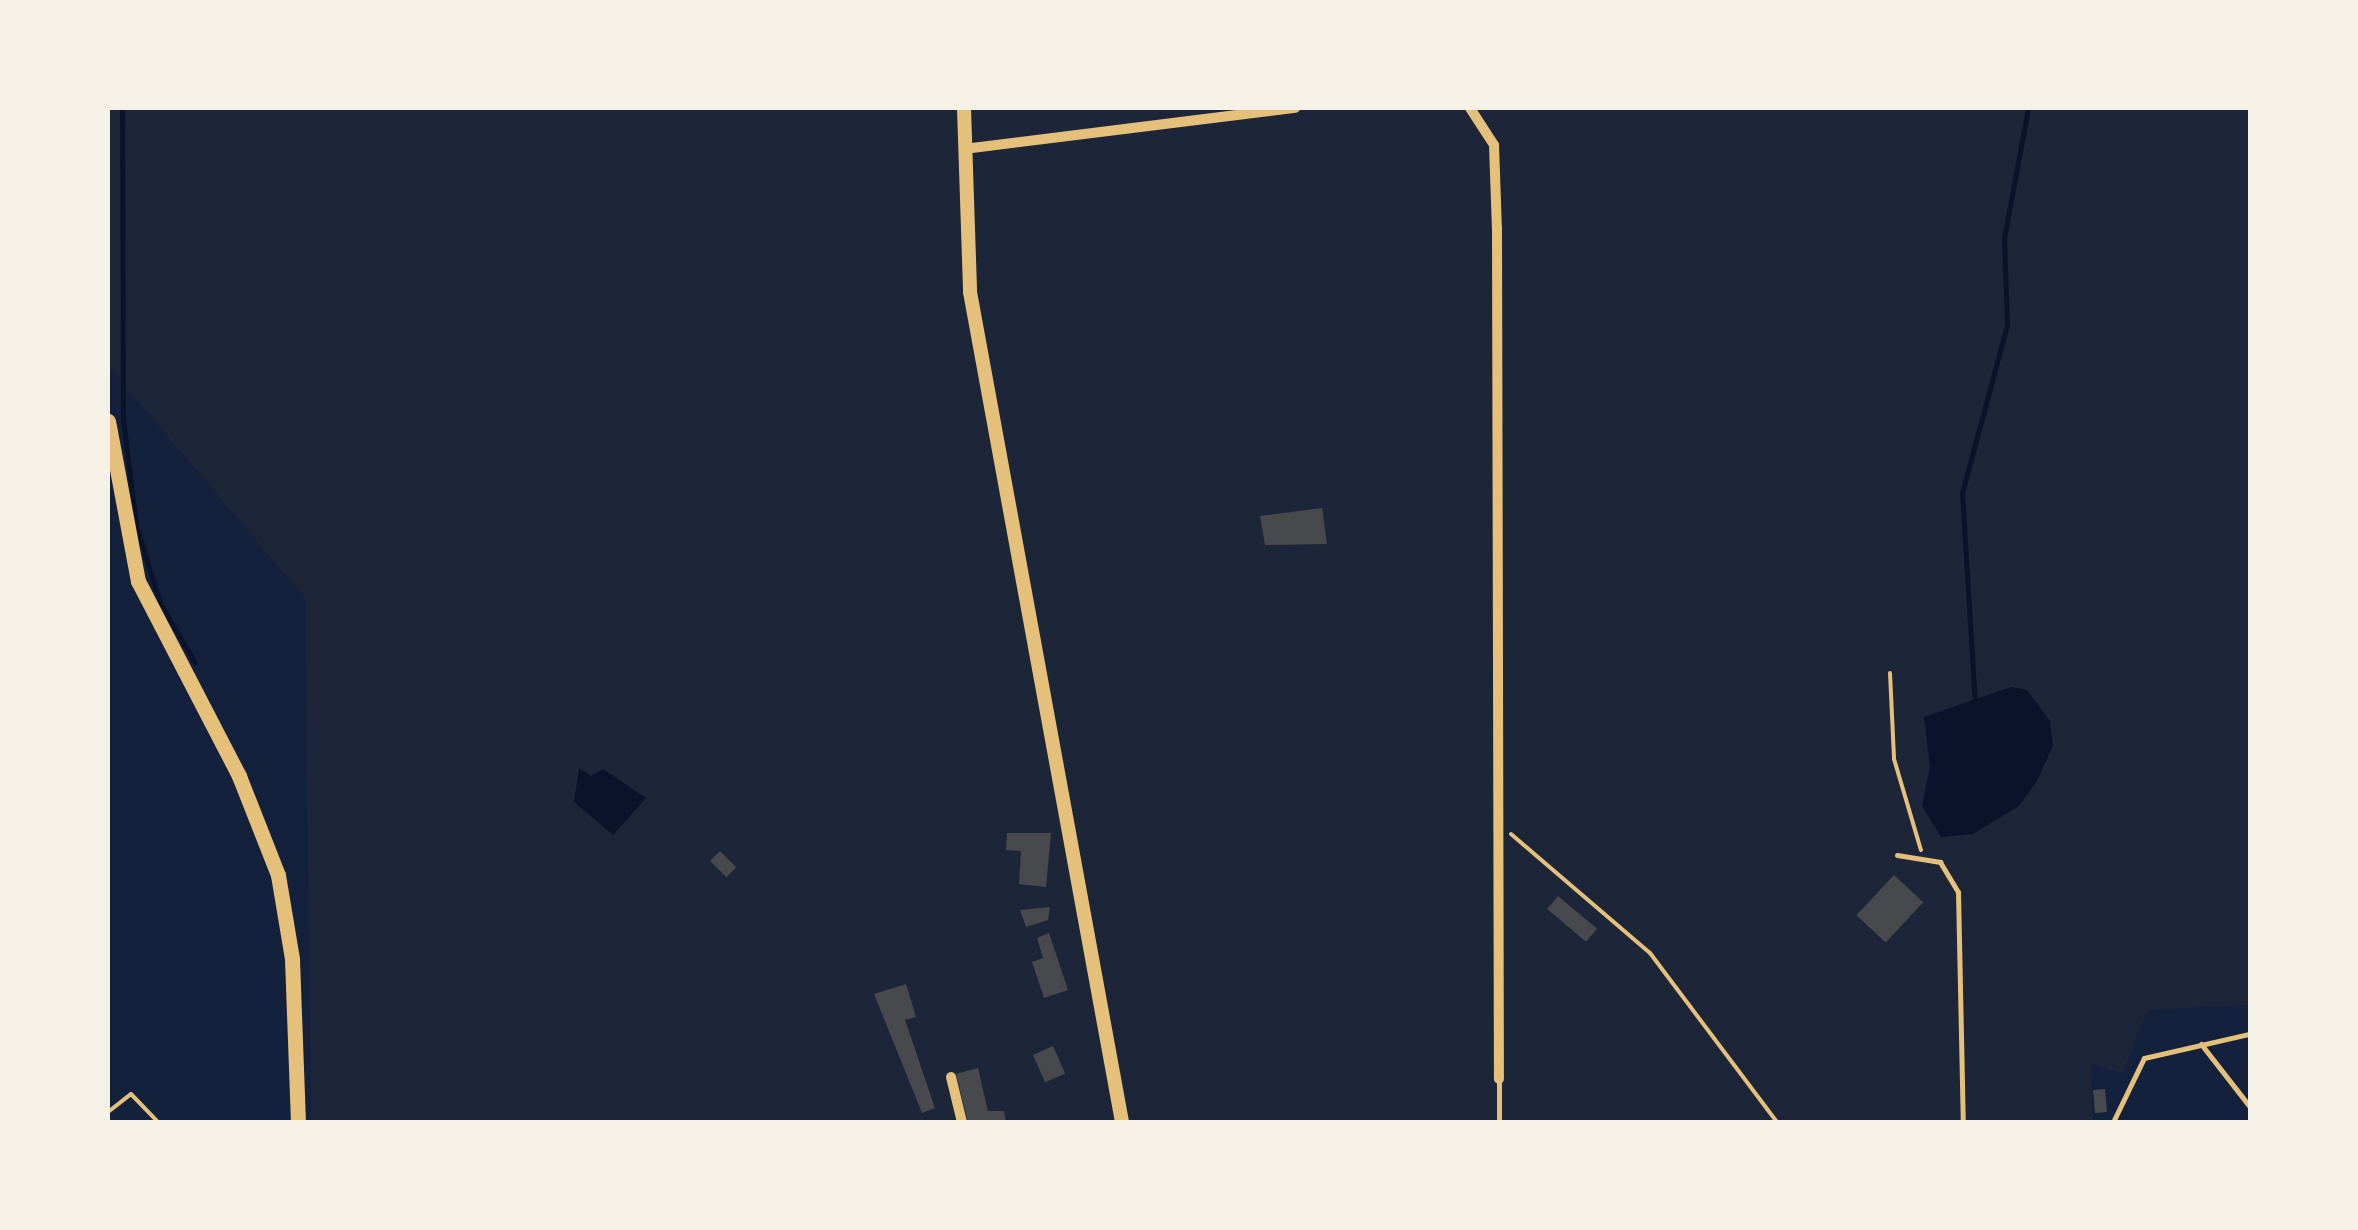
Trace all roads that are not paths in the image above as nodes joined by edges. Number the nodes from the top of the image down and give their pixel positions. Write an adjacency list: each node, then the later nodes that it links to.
1 (964, 108): 4 (street)
2 (1295, 108): 4 (street)
3 (1470, 108): 10 (street)
4 (964, 149): 14 (street)
5 (108, 421): 12 (main road)
6 (1897, 855): 16 (lane)
7 (2249, 1034): 8 (lane)
8 (2201, 1044): 11 (lane); 17 (lane)
9 (950, 1077): 13 (street)
10 (1499, 1079): 15 (lane)
11 (2250, 1107)
12 (298, 1122)
13 (962, 1122)
14 (1122, 1122)
15 (1499, 1122)
16 (1963, 1122)
17 (2113, 1122)

